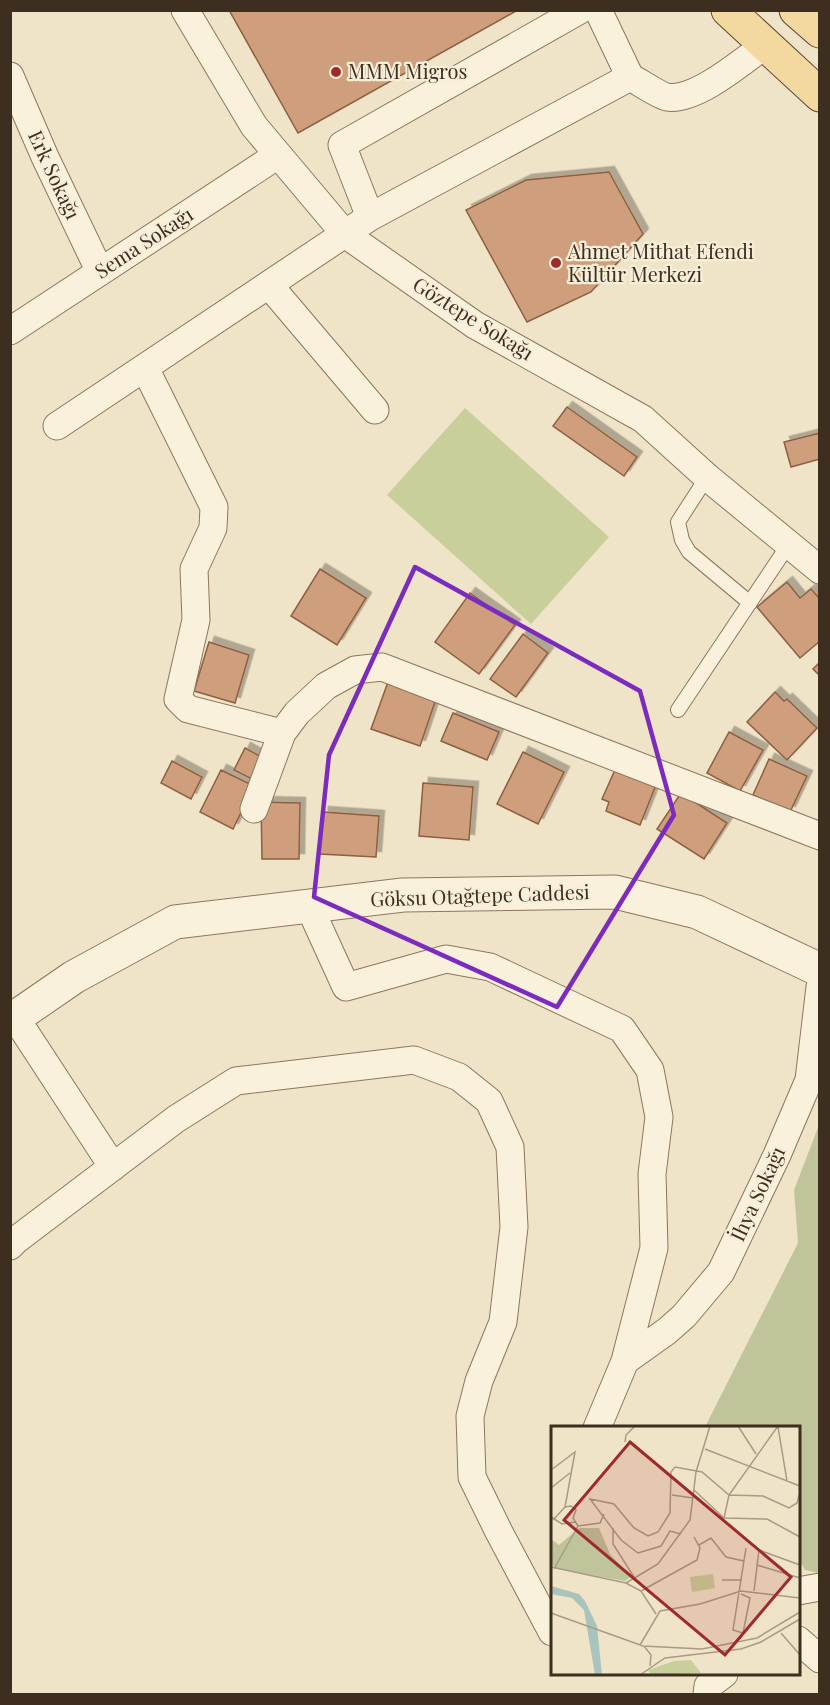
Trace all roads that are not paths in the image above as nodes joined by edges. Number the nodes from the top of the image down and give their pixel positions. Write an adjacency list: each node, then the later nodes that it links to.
1 (185, 10): 11 (street, Göztepe Sokağı)
2 (580, 10): 12 (street)
3 (598, 10): 9 (street)
4 (728, 10): 7 (main road)
5 (796, 10): 6 (main road)
6 (819, 31)
7 (765, 45): 9 (street); 10 (main road)
8 (10, 76): 14 (street, Erk Sokağı)
9 (630, 76): 12 (street)
10 (819, 95)
11 (278, 155): 13 (street, Göztepe Sokağı); 14 (street, Sema Sokağı)
12 (369, 217): 13 (street)
13 (345, 234): 15 (street); 20 (street, Göztepe Sokağı)
14 (100, 272): 16 (street, Sema Sokağı)
15 (269, 285): 17 (street); 18 (street)
16 (10, 331)
17 (145, 368): 19 (street); 25 (street)
18 (375, 410)
19 (57, 426)
20 (707, 477): 21 (street, Göztepe Sokağı); 23 (lane)
21 (789, 544): 22 (street, Göztepe Sokağı); 23 (lane)
22 (819, 570)
23 (750, 603): 24 (lane)
24 (678, 710)
25 (282, 733): 26 (street); 27 (street)
26 (254, 808)
27 (819, 836)
28 (309, 906): 29 (street, Göksu Otağtepe Caddesi); 31 (street, Göksu Otağtepe Caddesi); 34 (street)
29 (819, 970)
30 (819, 987): 34 (street, İhya Sokağı)
31 (13, 1019): 32 (street)
32 (113, 1167): 33 (street); 38 (street)
33 (10, 1246)
34 (626, 1361): 35 (street)
35 (598, 1426)
36 (819, 1587): 37 (street)
37 (800, 1591)
38 (551, 1630)
39 (800, 1642): 40 (street)
40 (819, 1659)
41 (723, 1675): 42 (street)
42 (707, 1695)

